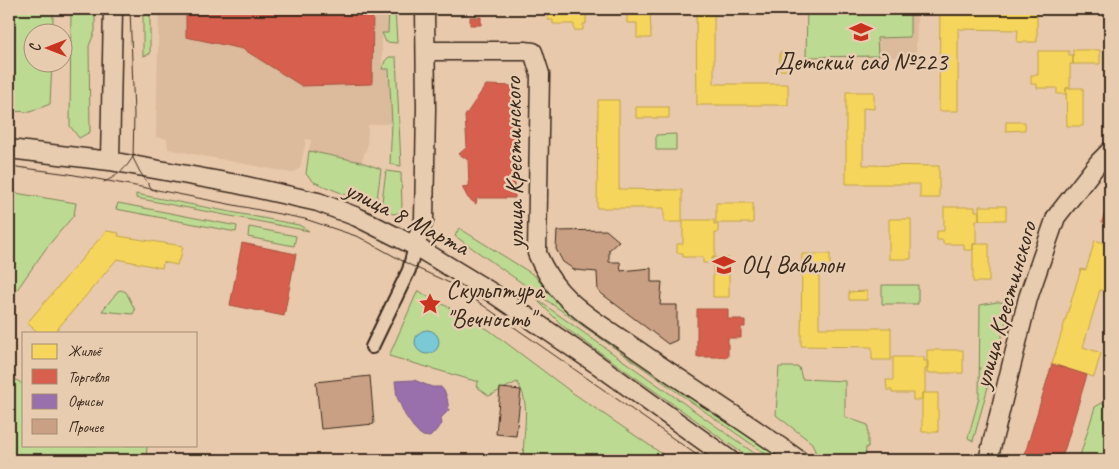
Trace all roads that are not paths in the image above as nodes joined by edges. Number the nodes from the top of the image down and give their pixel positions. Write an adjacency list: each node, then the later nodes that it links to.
1 (113, 9): 6 (street)
2 (426, 9): 3 (street)
3 (426, 51): 7 (street); 10 (street, улица Крестинского)
4 (9, 149): 6 (street, улица 8 Марта)
5 (1110, 151): 11 (street, улица Крестинского)
6 (110, 161): 7 (street, улица 8 Марта)
7 (415, 246): 8 (street); 9 (street, улица 8 Марта)
8 (372, 347)
9 (730, 460)
10 (799, 460)
11 (988, 460)

